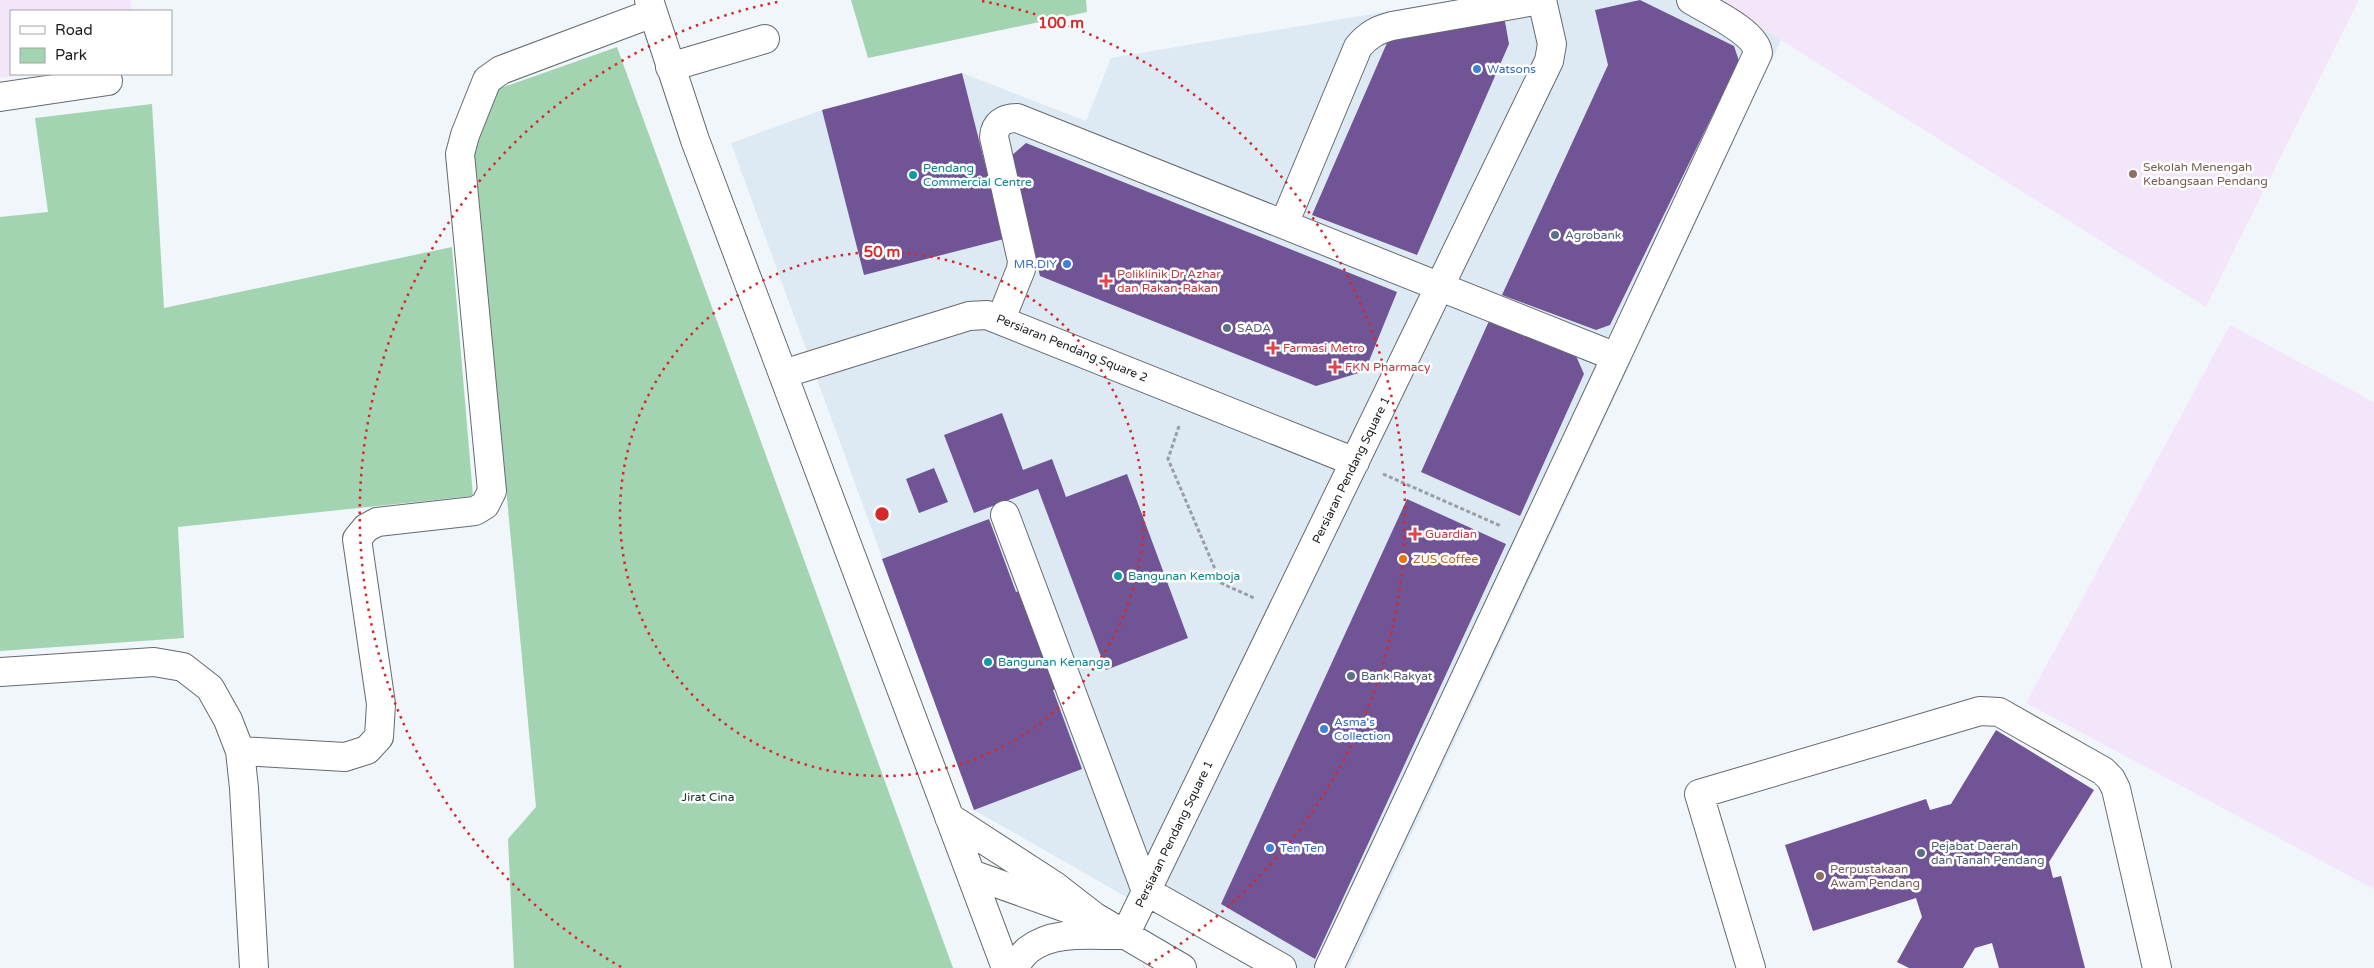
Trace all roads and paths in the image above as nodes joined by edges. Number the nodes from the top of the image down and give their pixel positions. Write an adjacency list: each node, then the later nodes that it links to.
1 (1541, 0): 8 (street); 9 (street, Persiaran Pendang Square 1)
2 (1691, 0): 11 (street)
3 (651, 7): 5 (street); 19 (street)
4 (765, 39): 5 (street)
5 (670, 67): 12 (street)
6 (108, 81): 7 (street)
7 (0, 98)
8 (1284, 224): 9 (street); 10 (street)
9 (1440, 286): 11 (street); 14 (street, Persiaran Pendang Square 1)
10 (1001, 319): 12 (street, Persiaran Pendang Square 2); 13 (street, Persiaran Pendang Square 2)
11 (1616, 356): 16 (street)
12 (783, 374): 20 (street)
13 (1189, 394): 14 (street, Persiaran Pendang Square 2); 17 (path)
14 (1355, 462): 16 (path); 17 (street, Persiaran Pendang Square 1)
15 (1005, 515): 22 (street)
16 (1531, 539): 30 (street)
17 (1282, 611): 22 (street, Persiaran Pendang Square 1)
18 (0, 672): 19 (street)
19 (240, 751): 25 (street)
20 (949, 817): 21 (street); 23 (street)
21 (971, 874): 23 (street); 26 (street)
22 (1146, 891): 24 (street, Persiaran Pendang Square 1); 29 (street)
23 (1095, 917): 24 (street)
24 (1125, 935): 27 (street); 28 (street)
25 (254, 968)
26 (1006, 968)
27 (1013, 968)
28 (1182, 968)
29 (1282, 968)
30 (1329, 968)
31 (1751, 968): 32 (street)
32 (2158, 968)

